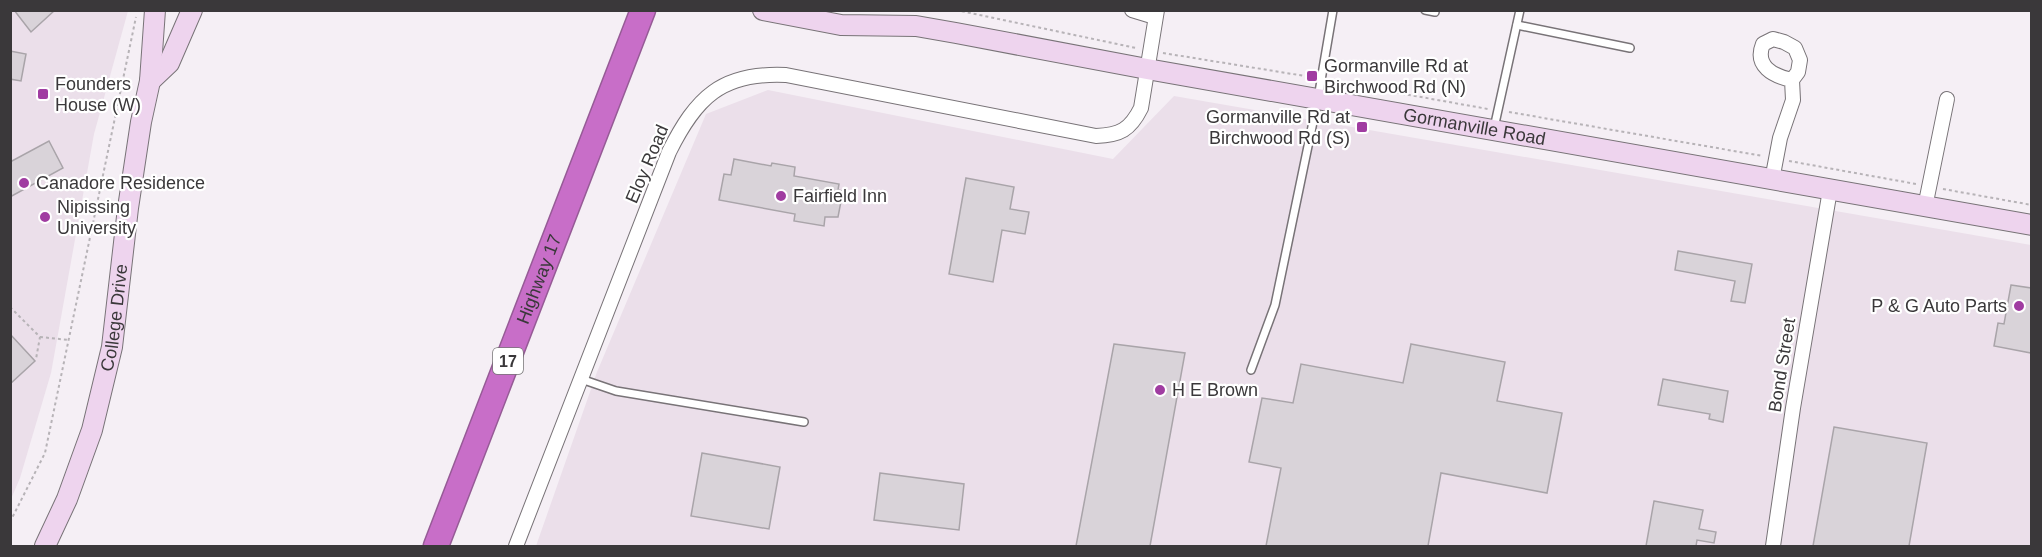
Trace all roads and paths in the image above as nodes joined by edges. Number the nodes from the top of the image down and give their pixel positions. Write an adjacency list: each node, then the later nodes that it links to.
1 (138, 10): 29 (path)
2 (155, 10): 19 (main road, College Drive)
3 (178, 10): 19 (main road, College Drive)
4 (192, 10): 19 (main road)
5 (643, 10): 36 (highway, Highway 17 / 17)
6 (763, 10): 15 (main road, Gormanville Road)
7 (878, 10): 15 (main road, Gormanville Road)
8 (1132, 10): 13 (street)
9 (1333, 10): 20 (lane)
10 (1425, 10): 12 (lane)
11 (1520, 10): 14 (lane)
12 (1435, 12)
13 (1156, 14): 17 (street, Eloy Road)
14 (1517, 25): 16 (lane); 22 (lane)
15 (916, 26): 17 (main road, Gormanville Road)
16 (1630, 48)
17 (1147, 69): 20 (main road, Gormanville Road); 32 (street, Eloy Road)
18 (1792, 80): 23 (street)
19 (150, 81): 35 (main road, College Drive)
20 (1318, 98): 22 (main road, Gormanville Road); 31 (lane)
21 (1947, 99): 25 (street)
22 (1494, 130): 23 (main road, Gormanville Road)
23 (1772, 180): 24 (main road, Gormanville Road)
24 (1830, 190): 25 (main road, Gormanville Road); 38 (street, Bond Street)
25 (1925, 207): 26 (main road, Gormanville Road)
26 (2031, 225)
27 (10, 307): 28 (path)
28 (40, 337): 29 (path); 30 (path)
29 (69, 340): 34 (path)
30 (36, 359)
31 (1251, 370)
32 (581, 379): 33 (lane); 37 (street, Eloy Road)
33 (804, 422)
34 (10, 522)
35 (45, 546)
36 (436, 546)
37 (516, 546)
38 (1773, 546)

